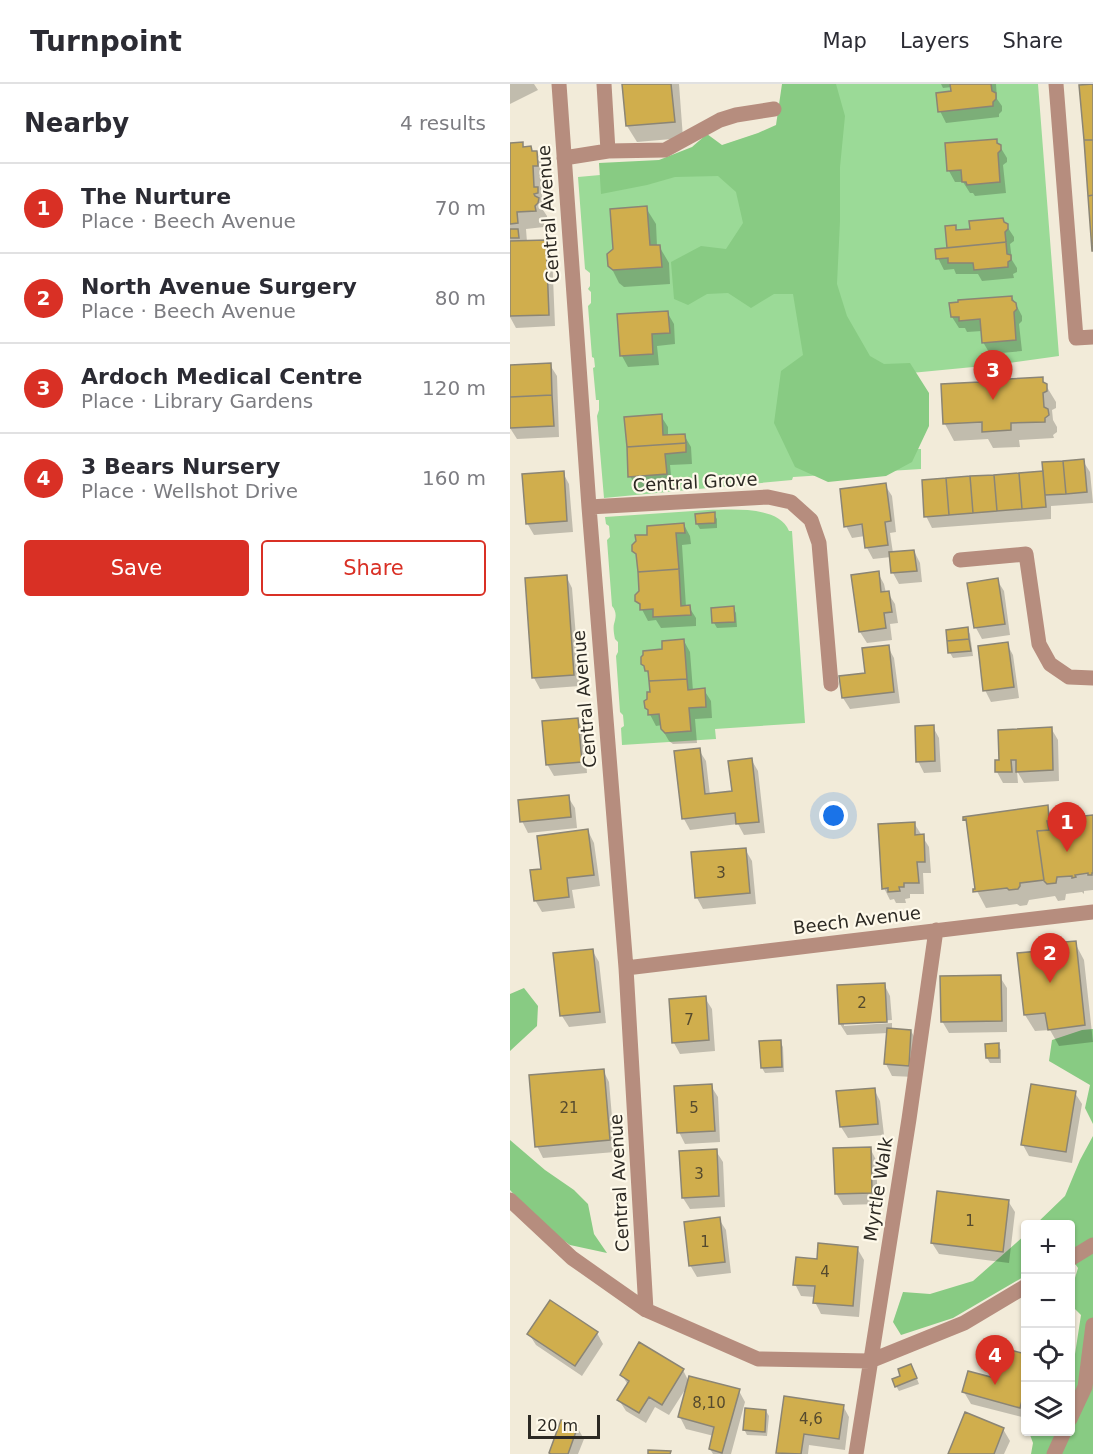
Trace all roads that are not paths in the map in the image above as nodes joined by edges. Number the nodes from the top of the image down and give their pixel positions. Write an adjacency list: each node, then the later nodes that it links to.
1 (559, 84): 6 (street, Central Avenue)
2 (604, 84): 5 (street)
3 (1056, 84): 7 (street)
4 (774, 109): 5 (street)
5 (608, 152): 6 (street)
6 (564, 158): 8 (street, Central Avenue)
7 (1093, 337)
8 (589, 507): 11 (street, Central Grove); 14 (street, Central Avenue)
9 (960, 560): 10 (street)
10 (1093, 678)
11 (831, 684)
12 (1093, 912): 13 (street, Beech Avenue)
13 (936, 930): 14 (street, Beech Avenue); 21 (street, Myrtle Walk)
14 (626, 968): 19 (street, Central Avenue)
15 (510, 1200): 19 (street)
16 (1093, 1245): 17 (street)
17 (1075, 1256)
18 (1021, 1289): 21 (street)
19 (646, 1310): 21 (street)
20 (1093, 1325): 22 (street)
21 (870, 1361): 24 (street, Myrtle Walk)
22 (1075, 1410)
23 (1062, 1436): 25 (street)
24 (856, 1454)
25 (1054, 1454)

